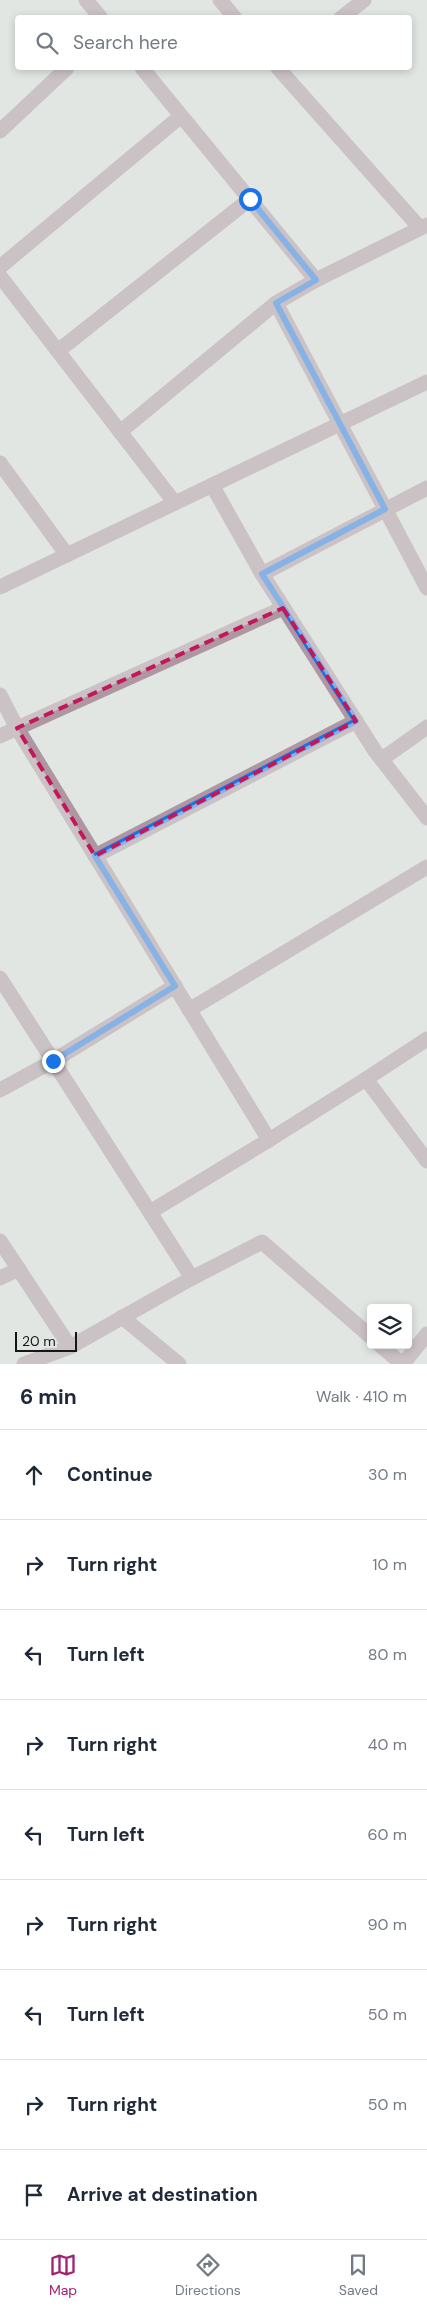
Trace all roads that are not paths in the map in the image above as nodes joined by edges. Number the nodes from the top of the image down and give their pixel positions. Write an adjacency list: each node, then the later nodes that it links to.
1 (86, 0): 4 (street)
2 (220, 0): 5 (street)
3 (364, 0): 6 (street)
4 (98, 15)
5 (232, 15)
6 (345, 15)
7 (65, 70): 11 (street)
8 (144, 70): 10 (street)
9 (280, 70): 13 (street)
10 (181, 116): 12 (street); 14 (street)
11 (0, 131)
12 (250, 199): 16 (street); 18 (street)
13 (423, 226): 16 (street)
14 (0, 266)
15 (0, 276): 18 (street)
16 (316, 280): 17 (street)
17 (276, 303): 20 (street); 21 (street)
18 (58, 351): 21 (street)
19 (427, 382): 20 (street)
20 (340, 424): 23 (street); 26 (street)
21 (120, 432): 25 (street)
22 (0, 463): 27 (street)
23 (212, 485): 25 (street); 28 (street)
24 (427, 488): 26 (street)
25 (175, 503): 27 (street)
26 (385, 509): 28 (street); 30 (street)
27 (67, 555): 29 (street)
28 (262, 574): 31 (street)
29 (0, 587)
30 (427, 588)
31 (283, 608): 33 (street); 34 (street)
32 (0, 695): 34 (street)
33 (356, 721): 37 (street); 39 (street)
34 (17, 728): 36 (street); 39 (street)
35 (427, 728): 37 (street)
36 (0, 736)
37 (382, 759): 38 (street)
38 (427, 818)
39 (95, 856): 42 (street)
40 (427, 868): 43 (street)
41 (0, 978): 45 (street)
42 (175, 986): 43 (street); 45 (street)
43 (190, 1010): 48 (street)
44 (427, 1039): 46 (street)
45 (53, 1061): 47 (street); 50 (street)
46 (366, 1079): 48 (street); 49 (street)
47 (0, 1090)
48 (269, 1140): 50 (street)
49 (427, 1161)
50 (150, 1212): 54 (street)
51 (0, 1241): 52 (street)
52 (19, 1270): 53 (street); 58 (street)
53 (0, 1278)
54 (192, 1278): 55 (street); 56 (street)
55 (122, 1317): 58 (street); 61 (street)
56 (367, 1334)
57 (427, 1334): 62 (street)
58 (70, 1347): 60 (street)
59 (385, 1349): 62 (street)
60 (24, 1364)
61 (179, 1364)
62 (403, 1364)

